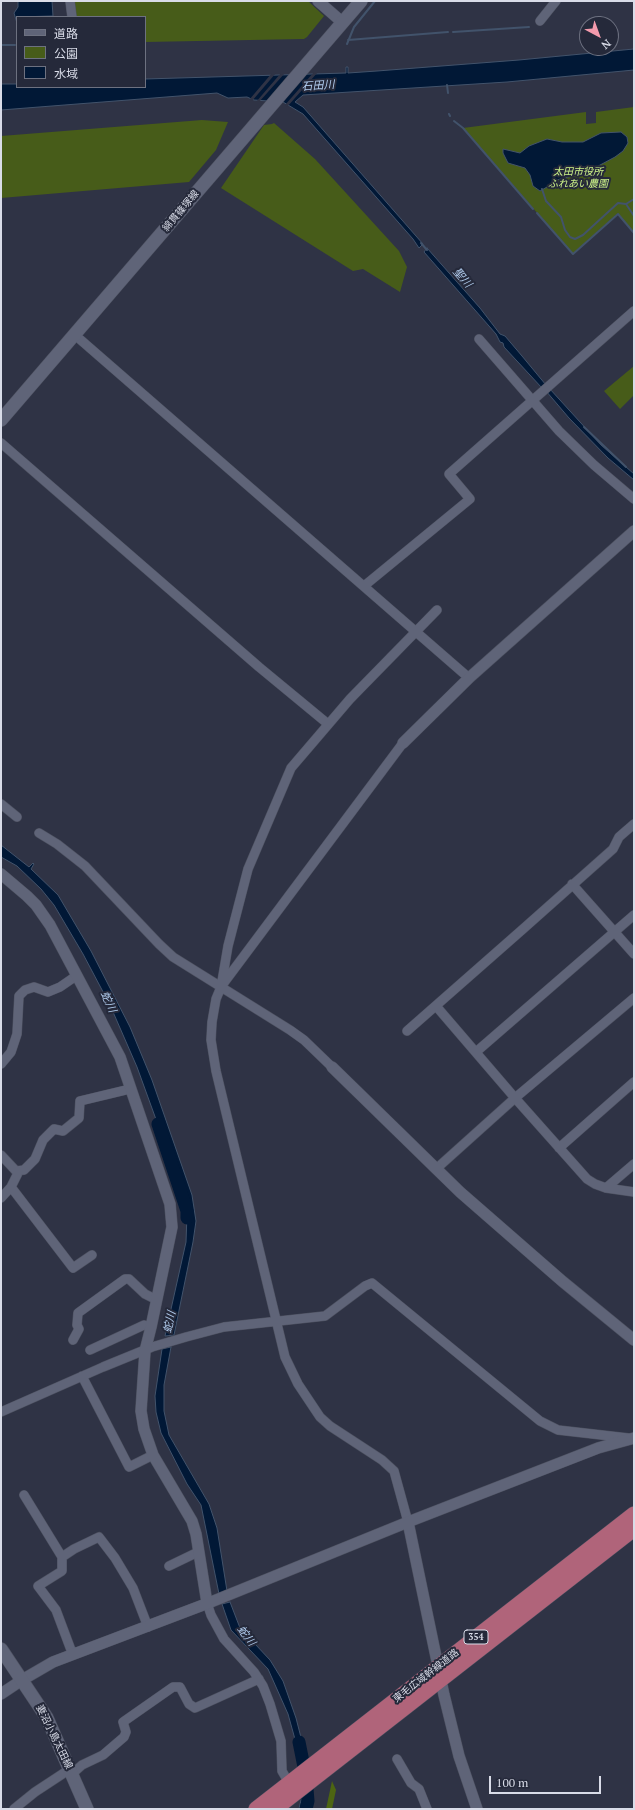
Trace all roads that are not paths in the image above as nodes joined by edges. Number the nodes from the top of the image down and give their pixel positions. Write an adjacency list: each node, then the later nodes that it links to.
1 (70, 1): 5 (street)
2 (318, 1): 7 (street)
3 (360, 1): 7 (main road, 綿貫篠塚線)
4 (556, 1): 6 (street)
5 (72, 16)
6 (540, 21)
7 (342, 22): 9 (main road, 綿貫篠塚線)
8 (634, 310): 11 (street)
9 (75, 335): 12 (main road, 綿貫篠塚線); 16 (street)
10 (479, 339): 11 (street)
11 (534, 399): 14 (street); 16 (street)
12 (1, 420)
13 (1, 444): 20 (street)
14 (634, 498)
15 (632, 536): 19 (street)
16 (364, 586): 18 (street)
17 (437, 610): 18 (street)
18 (416, 632): 19 (street); 20 (street)
19 (469, 678): 21 (street)
20 (328, 724): 32 (street)
21 (403, 743): 32 (street)
22 (1, 804): 23 (street)
23 (17, 817)
24 (634, 824): 27 (street)
25 (39, 833): 32 (street)
26 (1, 874): 31 (street)
27 (572, 884): 29 (street); 34 (street)
28 (634, 915): 29 (street)
29 (615, 932): 30 (street); 36 (street)
30 (634, 954)
31 (76, 976): 37 (street); 40 (street)
32 (221, 987): 38 (street); 53 (street)
33 (634, 998): 41 (street)
34 (436, 1006): 35 (street); 36 (street)
35 (406, 1031)
36 (476, 1052): 41 (street)
37 (1, 1064)
38 (332, 1067): 45 (street)
39 (634, 1082): 42 (street)
40 (130, 1089): 46 (street); 52 (street)
41 (515, 1098): 42 (street); 45 (street)
42 (560, 1148): 48 (street)
43 (1, 1155): 46 (street)
44 (634, 1164): 48 (street)
45 (436, 1168): 56 (street)
46 (19, 1172): 47 (street)
47 (11, 1187): 50 (street); 51 (street)
48 (606, 1188): 49 (street)
49 (634, 1192)
50 (1, 1198)
51 (92, 1255)
52 (158, 1298): 54 (street); 55 (street)
53 (278, 1323): 57 (street); 61 (street); 65 (street)
54 (151, 1327): 57 (street); 58 (street)
55 (73, 1340)
56 (634, 1340)
57 (149, 1349): 59 (street); 62 (street)
58 (90, 1350)
59 (82, 1376): 60 (street); 62 (street)
60 (1, 1412)
61 (632, 1438): 65 (street)
62 (153, 1455): 67 (street)
63 (24, 1495): 68 (street)
64 (634, 1514): 74 (highway, 東毛広域幹線道路 / 354)
65 (408, 1522): 70 (street); 74 (street)
66 (634, 1529): 74 (highway, 東毛広域幹線道路 / 354)
67 (198, 1552): 69 (street); 70 (street)
68 (62, 1557): 71 (street); 73 (street)
69 (169, 1566)
70 (209, 1603): 71 (street); 76 (street)
71 (148, 1626): 73 (street)
72 (1, 1649): 75 (main road, 妻沼小島太田線)
73 (76, 1653): 75 (street)
74 (439, 1673): 80 (highway, 東毛広域幹線道路 / 354); 86 (street)
75 (22, 1680): 77 (street); 79 (main road, 妻沼小島太田線)
76 (259, 1680): 79 (street); 80 (street)
77 (1, 1694)
78 (398, 1759): 85 (street)
79 (71, 1772): 81 (street); 82 (main road, 妻沼小島太田線)
80 (290, 1787): 83 (highway, 東毛広域幹線道路 / 354); 84 (highway, 東毛広域幹線道路 / 354)
81 (14, 1809)
82 (87, 1809)
83 (256, 1809)
84 (275, 1809)
85 (427, 1809)
86 (477, 1809)

